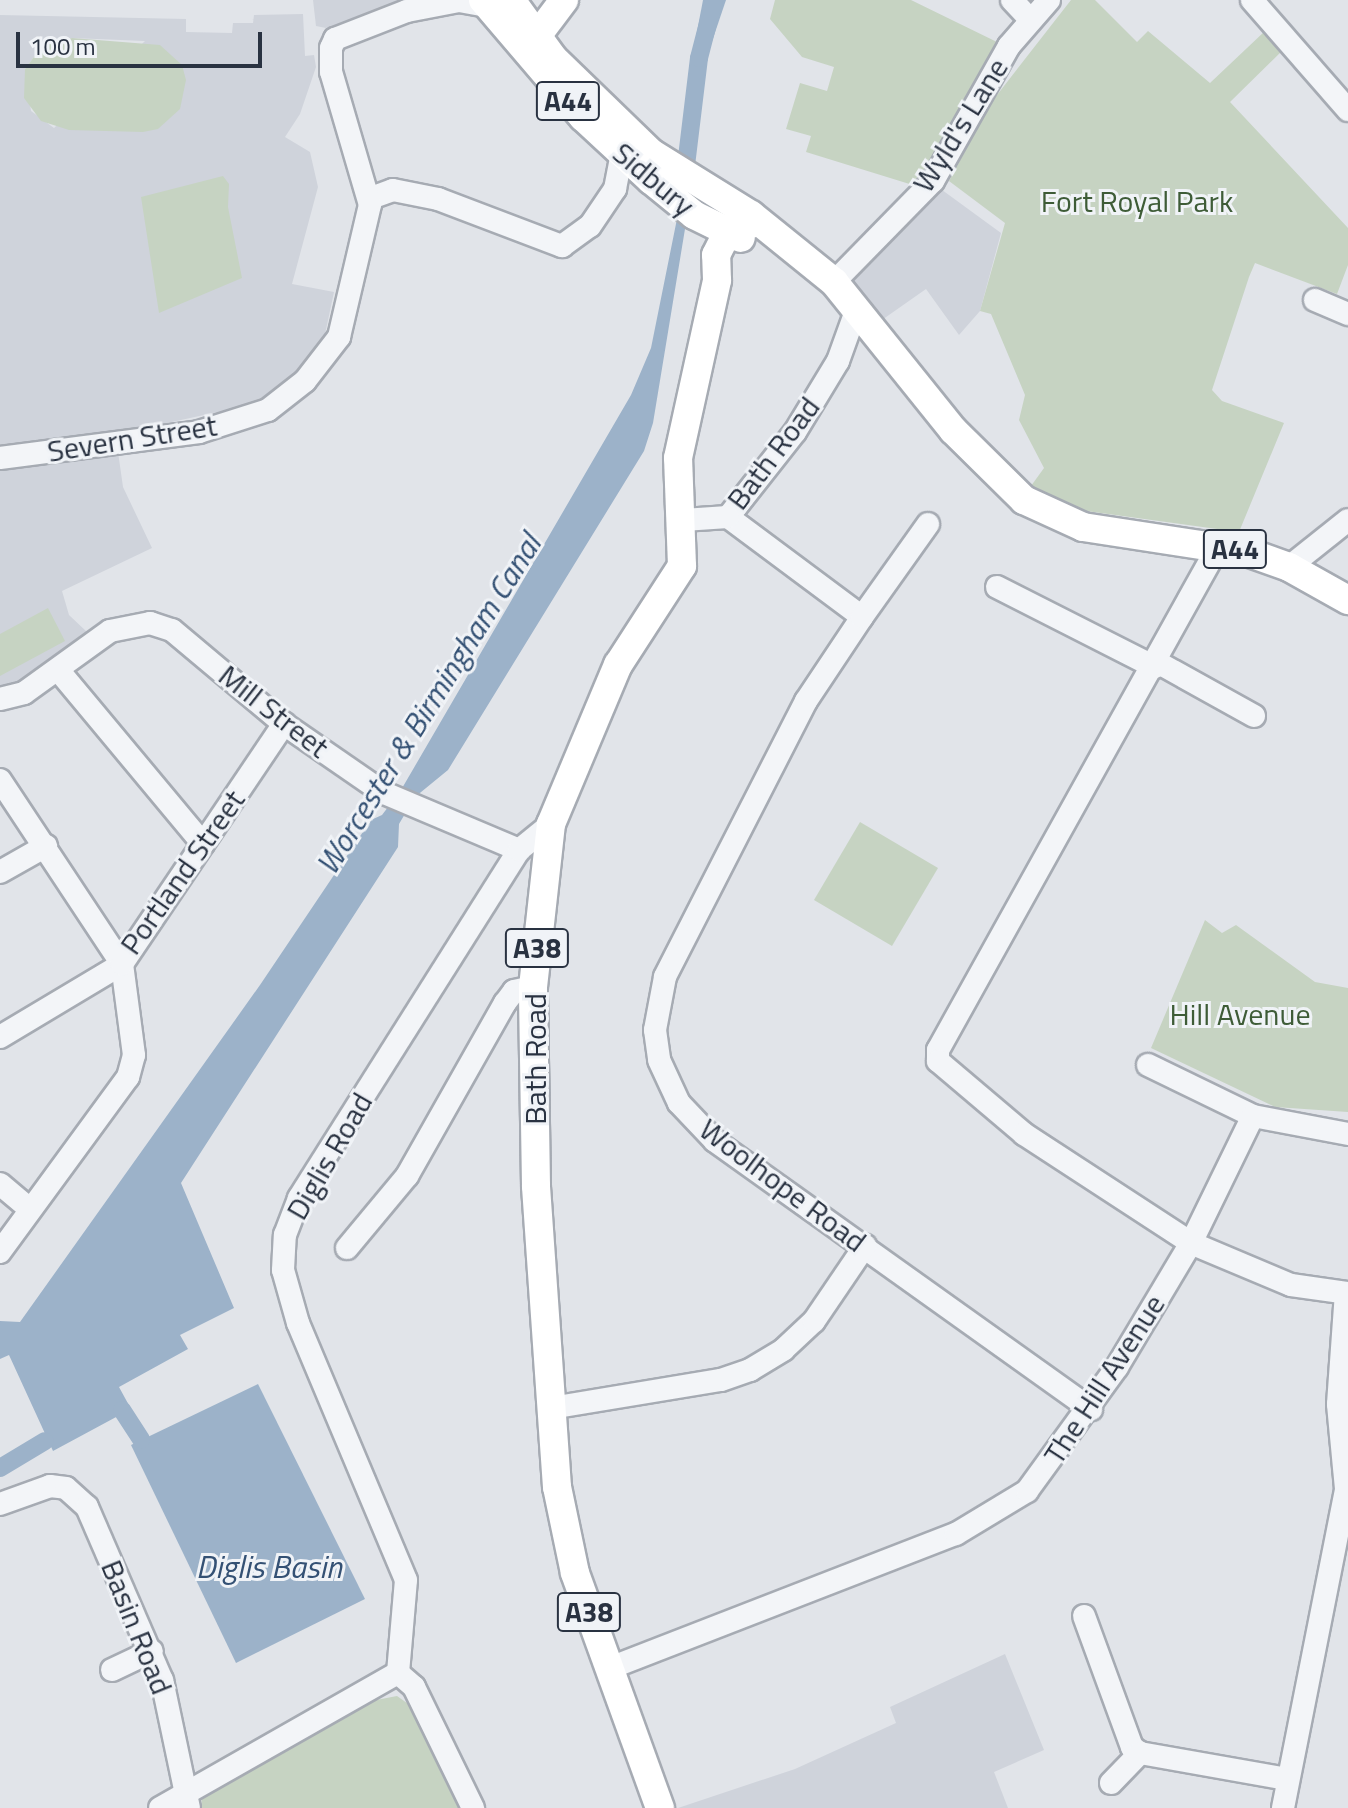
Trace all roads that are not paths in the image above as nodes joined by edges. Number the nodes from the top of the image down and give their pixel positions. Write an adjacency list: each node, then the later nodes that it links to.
1 (564, 0): 7 (main road)
2 (1012, 0): 6 (street)
3 (1049, 0): 6 (street, Wyld's Lane)
4 (1252, 0): 8 (street)
5 (504, 2): 7 (main road, Sidbury / A44); 9 (main road, Sidbury / A44); 12 (street)
6 (1030, 19): 14 (street, Wyld's Lane)
7 (537, 36): 10 (main road, Sidbury / A44)
8 (1348, 110)
9 (622, 154): 10 (main road, Sidbury / A44); 11 (street)
10 (659, 178): 11 (street); 13 (main road, Sidbury / A44)
11 (615, 189): 12 (street)
12 (371, 198): 18 (street, Severn Street)
13 (720, 218): 14 (main road, A44); 20 (main road, A38)
14 (834, 282): 17 (main road, A44)
15 (1315, 300): 16 (street)
16 (1348, 314)
17 (863, 320): 19 (street, Bath Road); 23 (main road, A44)
18 (0, 458)
19 (728, 517): 20 (street, Bath Road); 27 (street)
20 (683, 520): 34 (main road, Bath Road / A38)
21 (1348, 520): 24 (street)
22 (928, 524): 27 (street, Woolhope Road)
23 (1219, 545): 24 (main road, A44); 28 (street)
24 (1289, 567): 26 (main road, A44)
25 (1006, 597): 28 (street)
26 (1348, 600)
27 (862, 617): 48 (street, Woolhope Road)
28 (1156, 664): 31 (street); 47 (street)
29 (59, 671): 30 (street, Mill Street); 32 (street, Mill Street); 35 (street)
30 (0, 699)
31 (1254, 716)
32 (284, 724): 35 (street, Portland Street); 37 (street, Mill Street)
33 (0, 780): 36 (street, Portland Street)
34 (551, 824): 37 (street); 40 (main road, Bath Road / A38)
35 (203, 844): 39 (street, Portland Street)
36 (46, 846): 38 (street); 39 (street, Portland Street)
37 (519, 850): 59 (street, Diglis Road)
38 (0, 872)
39 (122, 964): 41 (street); 46 (street)
40 (533, 987): 49 (street); 52 (main road, Bath Road / A38)
41 (0, 1037)
42 (1148, 1065): 43 (street)
43 (1253, 1116): 44 (street); 47 (street, The Hill Avenue)
44 (1348, 1134)
45 (0, 1184): 46 (street)
46 (30, 1209): 50 (street)
47 (1191, 1243): 51 (street); 53 (street, The Hill Avenue)
48 (865, 1246): 52 (street); 53 (street, Woolhope Road)
49 (347, 1248)
50 (0, 1252)
51 (1347, 1293): 61 (street)
52 (551, 1408): 57 (main road, Bath Road / A38)
53 (1091, 1409): 57 (street, The Hill Avenue)
54 (0, 1504): 56 (street, Basin Road)
55 (1084, 1616): 60 (street)
56 (152, 1651): 58 (street); 63 (street, Basin Road)
57 (610, 1668): 66 (main road, Bath Road / A38)
58 (112, 1670)
59 (398, 1673): 63 (street); 65 (street)
60 (1140, 1753): 61 (street); 62 (street)
61 (1288, 1779): 67 (street)
62 (1111, 1783)
63 (186, 1802): 64 (street)
64 (160, 1808)
65 (473, 1808)
66 (660, 1808)
67 (1283, 1808)

